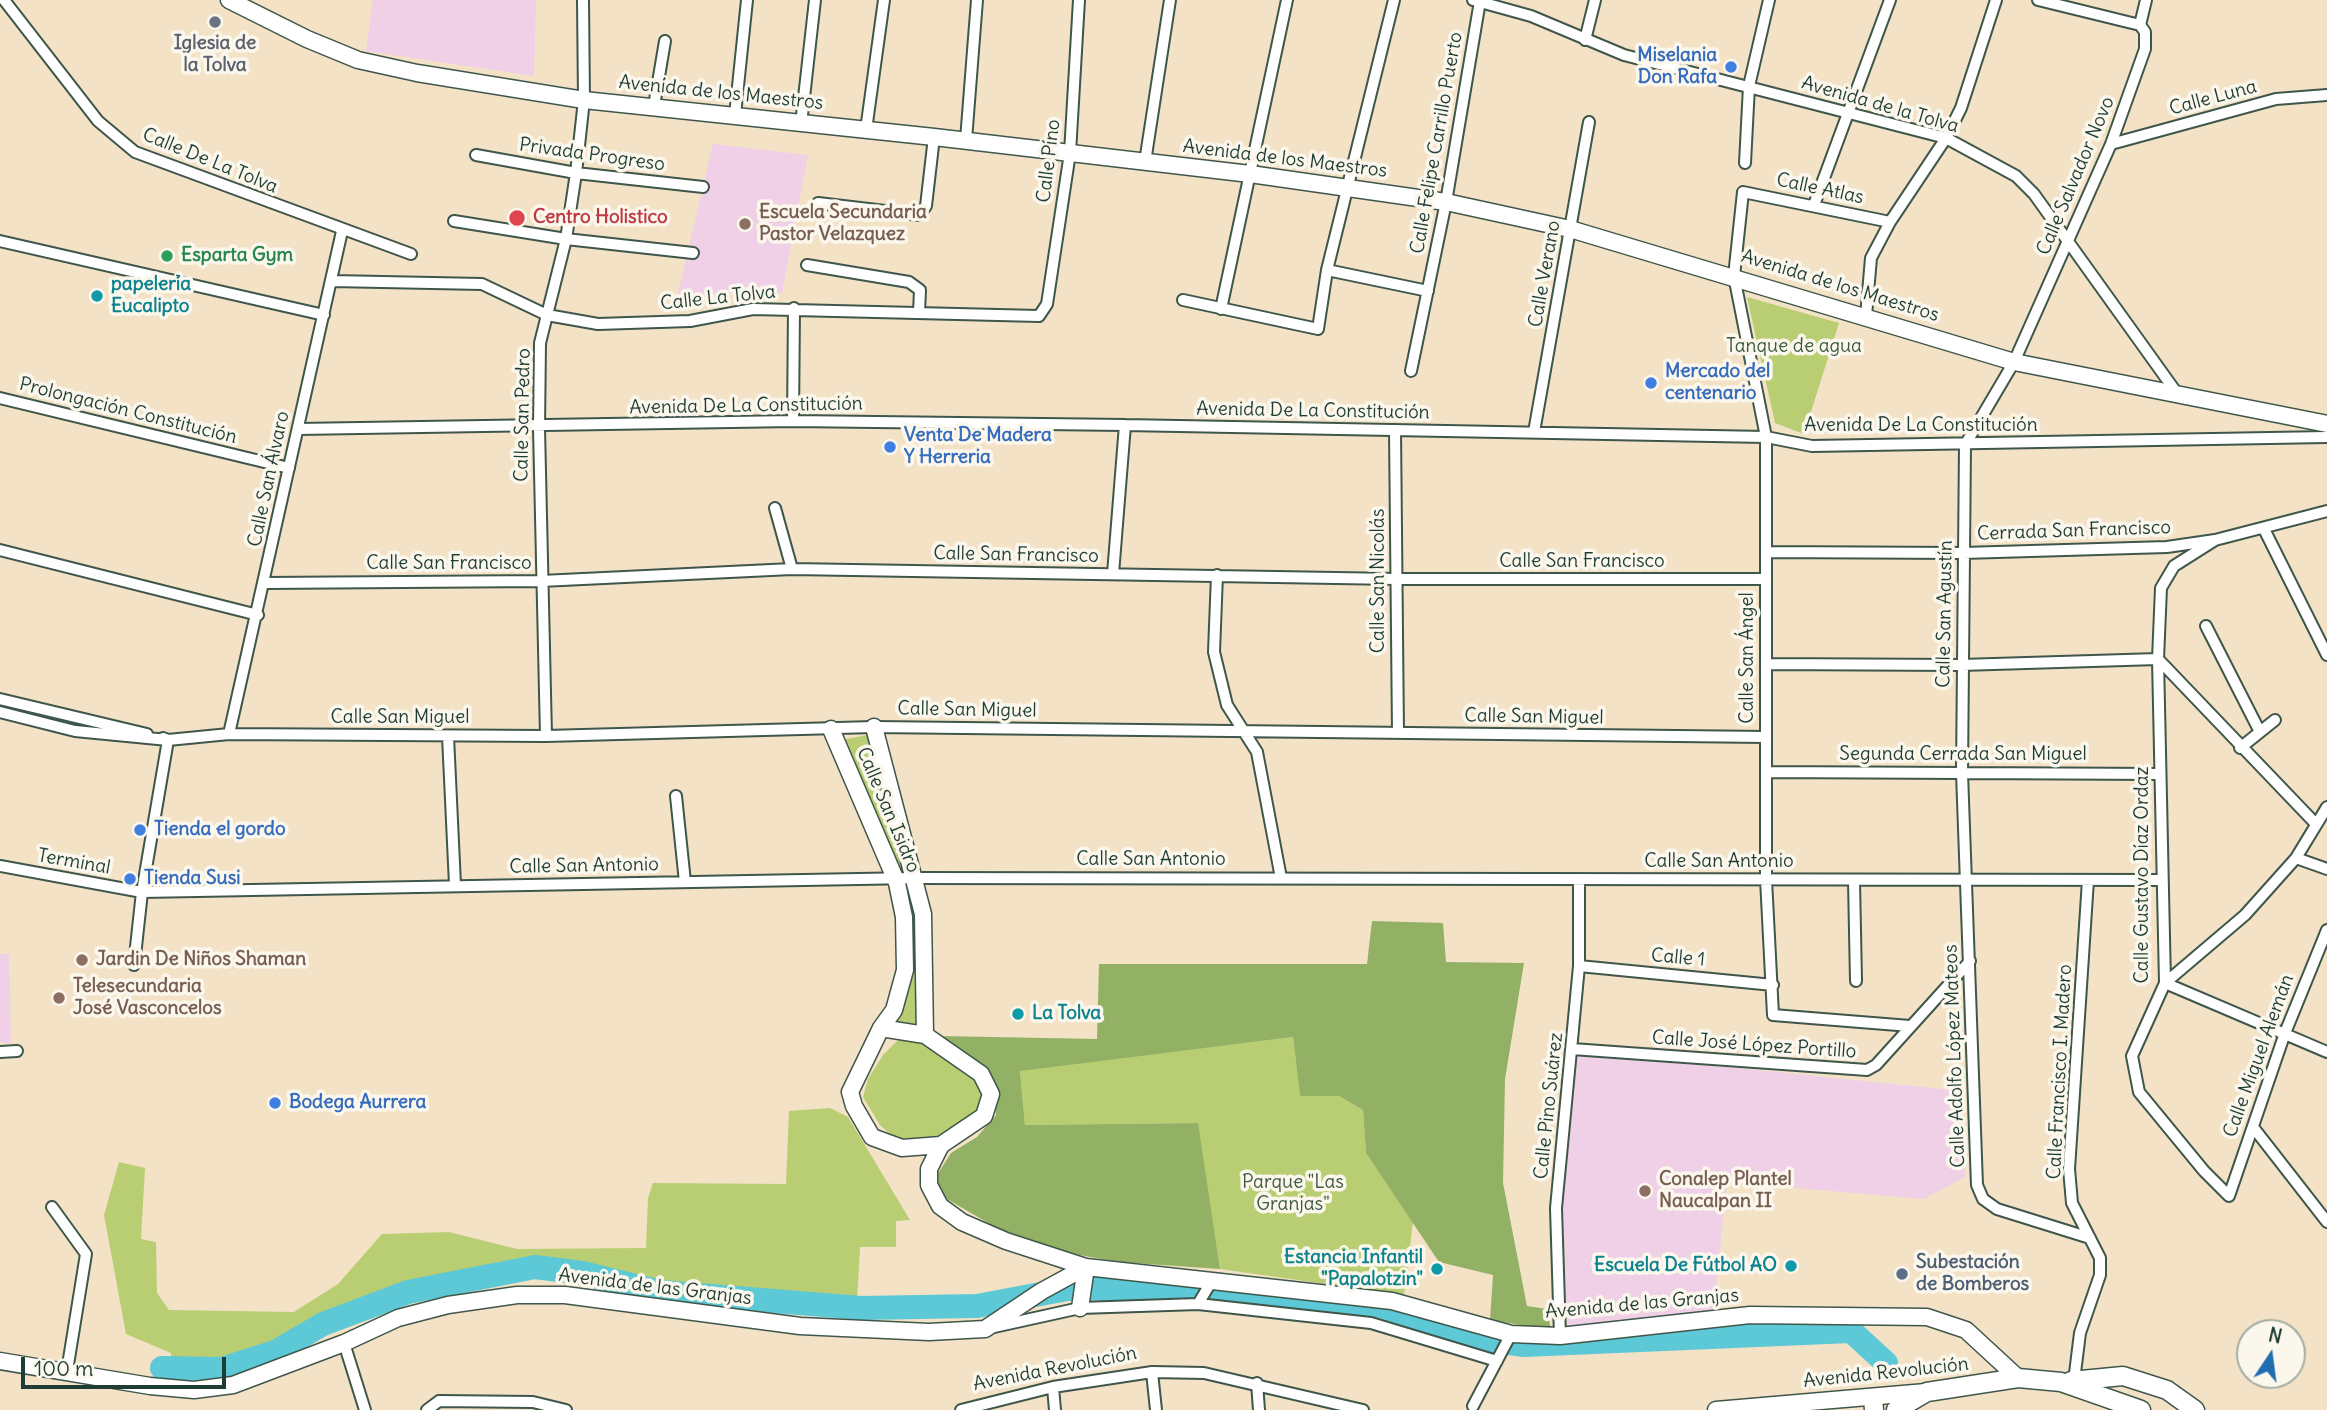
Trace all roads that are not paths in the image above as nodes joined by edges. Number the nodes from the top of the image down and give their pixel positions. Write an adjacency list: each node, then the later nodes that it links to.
1 (4, 0): 50 (street, Calle De La Tolva)
2 (229, 0): 24 (street, Avenida de los Maestros)
3 (583, 0): 24 (street, Calle San Pedro)
4 (747, 0): 27 (street)
5 (815, 0): 29 (street)
6 (884, 0): 30 (street)
7 (977, 0): 33 (street)
8 (1079, 0): 35 (street, Calle Pino)
9 (1170, 0): 37 (street)
10 (1287, 0): 40 (street)
11 (1394, 0): 42 (street)
12 (1595, 0): 20 (street)
13 (1769, 0): 22 (street)
14 (1890, 0): 26 (street)
15 (1996, 0): 32 (street)
16 (2038, 0): 19 (street)
17 (2146, 0): 19 (street, Calle Salvador Novo)
18 (1477, 1): 20 (street, Avenida de la Tolva); 45 (street, Calle Felipe Carrillo Puerto)
19 (2140, 25): 34 (street, Calle Salvador Novo)
20 (1585, 40): 22 (street, Avenida de la Tolva)
21 (665, 41): 25 (street)
22 (1749, 86): 26 (street, Avenida de la Tolva); 38 (street)
23 (2327, 95): 34 (street, Calle Luna)
24 (584, 100): 25 (street, Avenida de los Maestros); 39 (street, Calle San Pedro)
25 (654, 106): 27 (street, Avenida de los Maestros)
26 (1850, 111): 32 (street, Avenida de la Tolva); 46 (street)
27 (735, 115): 29 (street, Avenida de los Maestros)
28 (1589, 122): 49 (street, Calle Verano)
29 (801, 124): 30 (street, Avenida de los Maestros)
30 (866, 130): 31 (street, Avenida de los Maestros)
31 (934, 136): 33 (street, Avenida de los Maestros); 44 (street)
32 (1946, 138): 48 (street); 53 (street, Avenida de la Tolva)
33 (966, 141): 35 (street, Avenida de los Maestros)
34 (2111, 144): 53 (street, Calle Salvador Novo)
35 (1070, 153): 37 (street, Avenida de los Maestros); 68 (street, Calle Pino)
36 (476, 155): 39 (street, Privada Progreso)
37 (1145, 162): 40 (street, Avenida de los Maestros)
38 (1745, 163)
39 (576, 173): 41 (street, Privada Progreso); 51 (street, Calle San Pedro)
40 (1250, 174): 42 (street, Avenida de los Maestros); 63 (street)
41 (703, 187)
42 (1350, 187): 45 (street, Avenida de los Maestros); 57 (street)
43 (1743, 192): 46 (street, Calle Atlas); 58 (street, Calle San Ángel)
44 (818, 202)
45 (1446, 202): 49 (street, Avenida de los Maestros); 60 (street, Calle Felipe Carrillo Puerto)
46 (1814, 205): 48 (street, Calle Atlas)
47 (454, 221): 51 (street)
48 (1890, 222): 67 (street)
49 (1570, 229): 58 (street, Avenida de los Maestros); 79 (street, Calle Verano)
50 (342, 232): 55 (street, Calle De La Tolva); 59 (street, Calle San Álvaro)
51 (566, 239): 54 (street); 66 (street, Calle San Pedro)
52 (0, 241): 65 (street)
53 (2068, 242): 69 (street, Calle Salvador Novo); 71 (street, Avenida de la Tolva)
54 (693, 253)
55 (411, 254)
56 (807, 265): 64 (street)
57 (1327, 270): 60 (street); 63 (street)
58 (1734, 276): 67 (street, Avenida de los Maestros); 80 (street, Calle San Ángel)
59 (332, 281): 65 (street, Calle San Álvaro); 66 (street, Calle La Tolva)
60 (1428, 291): 70 (street, Calle Felipe Carrillo Puerto)
61 (1183, 300): 63 (street)
62 (794, 308): 64 (street, Calle La Tolva); 66 (street, Calle La Tolva); 73 (street)
63 (1221, 309)
64 (919, 312): 68 (street, Calle La Tolva)
65 (324, 315): 77 (street, Calle San Álvaro)
66 (547, 315): 76 (street, Calle San Pedro)
67 (1866, 316): 69 (street, Avenida de los Maestros)
68 (1032, 317)
69 (2014, 362): 71 (street, Avenida de los Maestros); 82 (street, Calle San Agustín)
70 (1411, 371)
71 (2176, 392): 74 (street, Avenida de los Maestros)
72 (0, 398): 83 (street, Prolongación Constitución)
73 (793, 421): 75 (street, Avenida De La Constitución); 76 (street, Avenida De La Constitución)
74 (2327, 424)
75 (1125, 425): 78 (street, Avenida De La Constitución); 92 (street)
76 (539, 428): 77 (street, Avenida De La Constitución); 96 (street, Calle San Pedro)
77 (298, 429): 83 (street, Calle San Álvaro)
78 (1395, 430): 79 (street, Avenida De La Constitución); 94 (street, Calle San Nicolás)
79 (1534, 432): 80 (street, Avenida De La Constitución)
80 (1766, 437): 82 (street, Avenida De La Constitución); 89 (street, Calle San Ángel)
81 (2327, 437): 82 (street, Avenida De La Constitución)
82 (1965, 446): 90 (street, Calle San Agustín)
83 (289, 468): 97 (street, Calle San Álvaro)
84 (775, 508): 91 (street)
85 (2327, 510): 86 (street)
86 (2264, 528): 87 (street); 100 (street)
87 (2215, 540): 90 (street, Cerrada San Francisco); 101 (street, Calle Gustavo Díaz Ordaz)
88 (0, 550): 98 (street)
89 (1766, 552): 90 (street, Cerrada San Francisco); 95 (street, Calle San Ángel)
90 (1963, 553): 103 (street, Calle San Agustín)
91 (792, 569): 92 (street, Calle San Francisco); 96 (street, Calle San Francisco)
92 (1113, 574): 93 (street, Calle San Francisco)
93 (1217, 575): 94 (street, Calle San Francisco); 109 (street)
94 (1396, 579): 95 (street, Calle San Francisco); 111 (street, Calle San Nicolás)
95 (1766, 579): 102 (street, Calle San Ángel)
96 (541, 581): 97 (street, Calle San Francisco); 114 (street, Calle San Pedro)
97 (265, 583): 98 (street, Calle San Álvaro)
98 (258, 615): 112 (street, Calle San Álvaro)
99 (2206, 626): 110 (street)
100 (2327, 655)
101 (2158, 659): 103 (street); 117 (street); 120 (street, Calle Gustavo Díaz Ordaz)
102 (1766, 664): 103 (street); 115 (street, Calle San Ángel)
103 (1961, 665): 119 (street, Calle San Agustín)
104 (0, 699): 116 (street, Calle San Miguel)
105 (0, 712): 116 (street, Calle San Miguel)
106 (2275, 720): 110 (street)
107 (874, 727): 108 (street, Calle San Miguel); 109 (street, Calle San Miguel); 129 (street, Calle San Isidro)
108 (831, 729): 114 (street, Calle San Miguel); 128 (street, Calle San Isidro)
109 (1243, 729): 111 (street, Calle San Miguel); 127 (street)
110 (2260, 732): 117 (street)
111 (1398, 733): 115 (street, Calle San Miguel)
112 (229, 734): 113 (street, Calle San Miguel); 116 (street, Calle San Miguel)
113 (449, 736): 114 (street, Calle San Miguel); 137 (street)
114 (546, 736)
115 (1766, 737): 118 (street, Calle San Ángel)
116 (168, 740): 138 (street)
117 (2240, 748): 123 (street)
118 (1766, 772): 119 (street, Segunda Cerrada San Miguel); 131 (street, Calle San Ángel)
119 (1962, 773): 120 (street, Segunda Cerrada San Miguel); 135 (street, Calle San Agustín)
120 (2160, 774): 134 (street, Calle Gustavo Díaz Ordaz)
121 (676, 796): 136 (street)
122 (2327, 807): 123 (street)
123 (2315, 823): 124 (street)
124 (2295, 858): 126 (street); 146 (street)
125 (0, 866): 138 (street, Terminal)
126 (2327, 869)
127 (1281, 877): 129 (street, Calle San Antonio); 130 (street, Calle San Antonio)
128 (895, 878): 129 (street, Calle San Antonio); 136 (street, Calle San Antonio); 149 (street, Calle San Isidro)
129 (914, 878): 151 (street, Calle San Isidro)
130 (1578, 879): 131 (street, Calle San Antonio); 144 (street, Calle Pino Suárez)
131 (1766, 879): 132 (street, Calle San Antonio); 147 (street, Calle San Ángel)
132 (1854, 880): 135 (street, Calle San Antonio); 145 (street)
133 (2088, 880): 134 (street, Calle San Antonio); 135 (street, Calle San Antonio); 161 (street, Calle Francisco I. Madero)
134 (2161, 880): 146 (street, Calle Gustavo Díaz Ordaz)
135 (1966, 881): 141 (street, Calle Adolfo López Mateos)
136 (685, 882): 137 (street, Calle San Antonio)
137 (455, 885): 138 (street, Calle San Antonio)
138 (142, 892): 143 (street)
139 (2327, 930): 140 (street, Calle Miguel Alemán)
140 (2314, 956): 142 (street); 150 (street, Calle Miguel Alemán)
141 (1970, 961): 148 (street, Calle José López Portillo); 161 (street, Calle Adolfo López Mateos)
142 (2327, 961)
143 (134, 965)
144 (1579, 966): 147 (street, Calle 1); 152 (street, Calle Pino Suárez)
145 (1856, 981)
146 (2165, 983): 150 (street); 158 (street, Calle Gustavo Díaz Ordaz)
147 (1773, 985): 148 (street, Calle San Ángel)
148 (1910, 1026): 152 (street, Calle José López Portillo)
149 (881, 1028): 151 (street); 157 (street)
150 (2285, 1033): 155 (street); 156 (street, Calle Miguel Alemán)
151 (925, 1034): 157 (street)
152 (1572, 1049): 167 (street, Calle Pino Suárez)
153 (17, 1051): 154 (street)
154 (0, 1052)
155 (2327, 1052)
156 (2253, 1127): 158 (street, Calle Miguel Alemán); 160 (street)
157 (941, 1145): 162 (street, Avenida de las Granjas)
158 (2229, 1196)
159 (52, 1208): 172 (street)
160 (2327, 1222)
161 (2090, 1238): 175 (street, Calle Francisco I. Madero)
162 (1085, 1279): 163 (street, Avenida de las Granjas); 165 (street); 166 (street)
163 (1213, 1279): 164 (street); 168 (street, Avenida de las Granjas)
164 (1198, 1304): 165 (street, Avenida de las Granjas); 170 (street, Avenida de las Granjas)
165 (1080, 1308): 166 (street, Avenida de las Granjas)
166 (985, 1329): 169 (street, Avenida de las Granjas)
167 (1560, 1336): 168 (street, Avenida de las Granjas); 174 (street, Avenida de las Granjas)
168 (1508, 1340): 170 (street)
169 (344, 1343): 172 (street, Avenida de las Granjas); 181 (street)
170 (1497, 1360): 180 (street)
171 (0, 1361): 172 (street, Avenida de las Granjas)
172 (67, 1371)
173 (1152, 1372): 176 (street, Avenida Revolución); 177 (street, Avenida Revolución); 186 (street)
174 (2018, 1378): 175 (main road, Avenida Revolución); 178 (main road, Avenida Revolución)
175 (2068, 1382): 191 (main road, Avenida Revolución); 192 (main road, Avenida Revolución)
176 (1257, 1383): 187 (street); 188 (street, Avenida Revolución)
177 (1053, 1387): 184 (street, Avenida Revolución); 185 (street)
178 (1927, 1392): 179 (street, Avenida Revolución); 190 (main road)
179 (1874, 1404): 189 (street, Avenida Revolución)
180 (1473, 1406)
181 (365, 1410)
182 (427, 1410): 183 (street)
183 (566, 1410)
184 (961, 1410)
185 (1055, 1410)
186 (1156, 1410)
187 (1259, 1410)
188 (1363, 1410)
189 (1716, 1410)
190 (1896, 1410)
191 (2141, 1410)
192 (2195, 1410)

